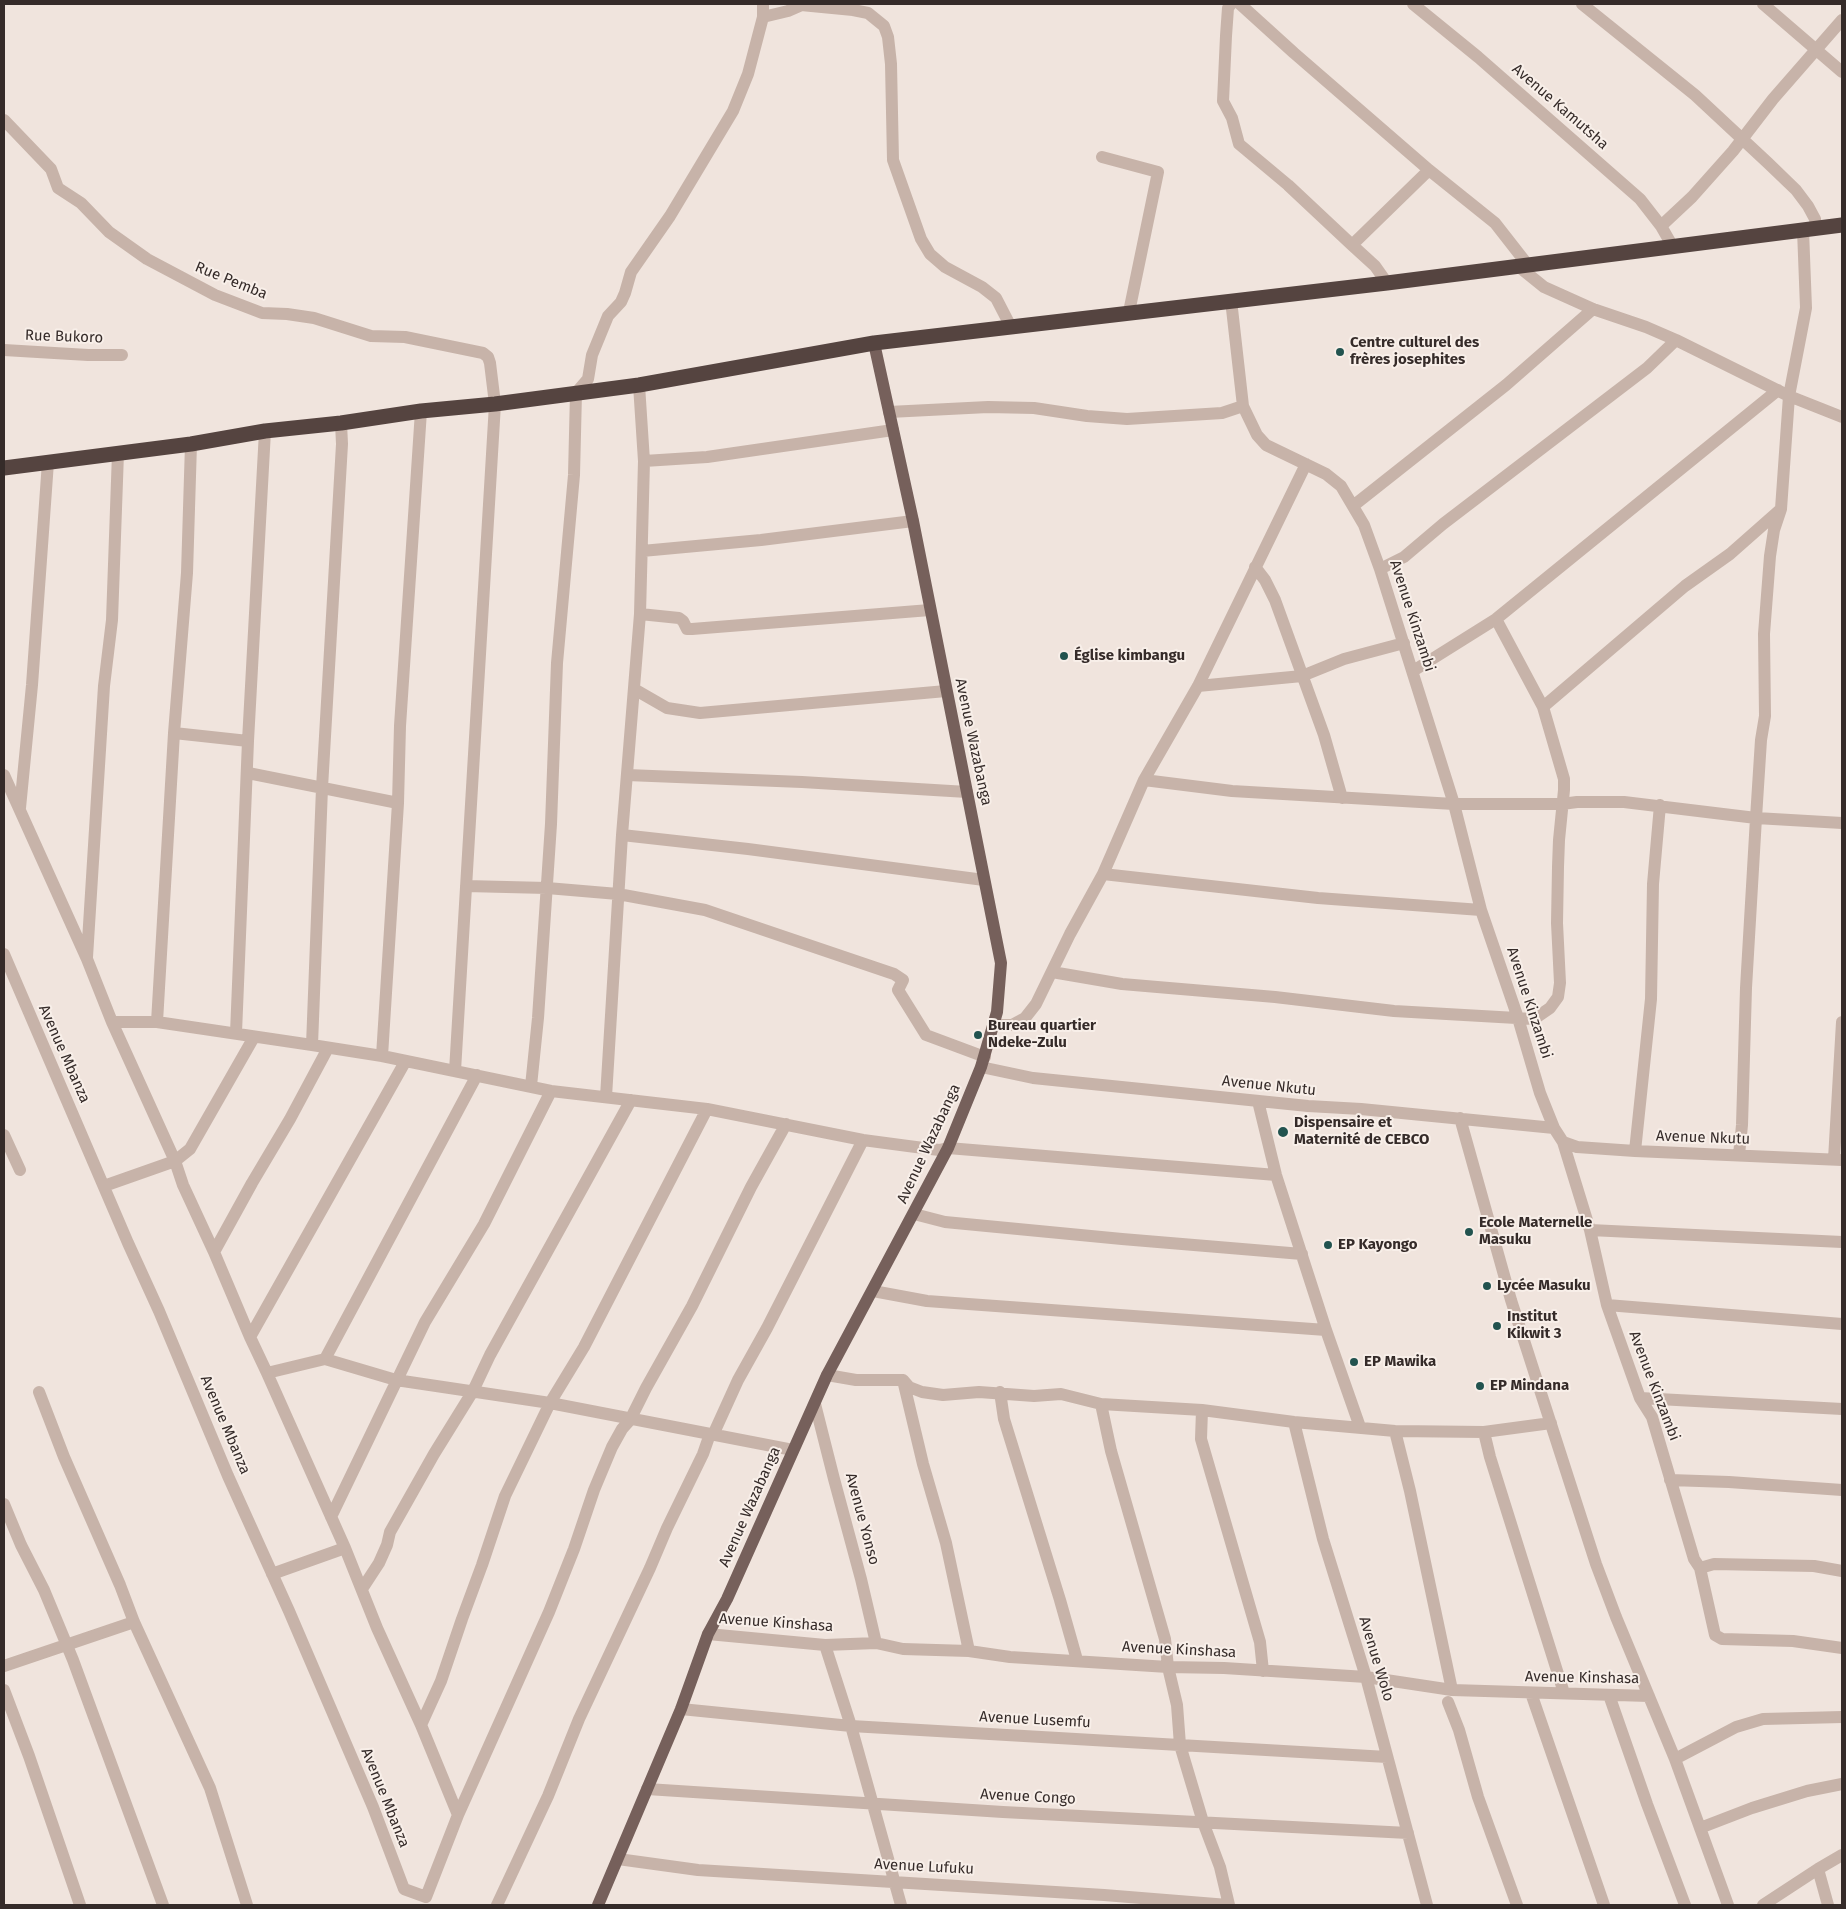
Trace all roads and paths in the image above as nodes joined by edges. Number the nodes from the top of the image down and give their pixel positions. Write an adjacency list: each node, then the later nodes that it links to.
1 (803, 4): 7 (street); 25 (street)
2 (1231, 4): 18 (street)
3 (1240, 4): 14 (street)
4 (1413, 4): 16 (street, Avenue Kamutsha)
5 (1582, 4): 12 (street)
6 (1763, 4): 9 (street)
7 (763, 10): 31 (street)
8 (1842, 20): 9 (street)
9 (1817, 50): 10 (street); 12 (street)
10 (1842, 72)
11 (4, 120): 33 (street, Rue Pemba)
12 (1741, 139): 16 (street); 17 (street)
13 (1102, 158): 24 (street)
14 (1429, 170): 18 (street); 20 (street)
15 (1842, 225): 17 (highway)
16 (1662, 226): 19 (street, Avenue Kamutsha)
17 (1810, 229): 19 (highway); 32 (street)
18 (1352, 245): 21 (street)
19 (1673, 247): 20 (highway)
20 (1523, 265): 21 (highway); 23 (street)
21 (1387, 283): 22 (highway)
22 (1230, 300): 24 (highway); 34 (street, Avenue Kinzambi)
23 (1593, 309): 26 (street); 47 (street)
24 (1129, 312): 25 (highway)
25 (1011, 327): 27 (highway)
26 (1676, 340): 32 (street); 52 (street)
27 (874, 343): 30 (highway); 36 (main road, Avenue Wazabanga)
28 (4, 350): 29 (street, Rue Bukoro)
29 (122, 355)
30 (639, 385): 31 (highway); 43 (street)
31 (576, 393): 33 (highway); 83 (street)
32 (1783, 393): 37 (street); 48 (street); 55 (street)
33 (495, 404): 35 (highway); 82 (street, Rue Pemba)
34 (1243, 406): 36 (street); 45 (street, Avenue Kinzambi)
35 (421, 411): 38 (highway); 72 (street)
36 (889, 412): 39 (main road, Avenue Wazabanga)
37 (1842, 417)
38 (342, 423): 40 (highway); 69 (street)
39 (893, 430): 43 (street); 49 (main road, Avenue Wazabanga)
40 (265, 431): 41 (highway); 64 (street)
41 (191, 444): 42 (highway); 63 (street)
42 (118, 453): 44 (highway); 87 (street)
43 (644, 461): 50 (street)
44 (48, 462): 46 (highway); 76 (street)
45 (1306, 464): 47 (street, Avenue Kinzambi); 51 (street)
46 (4, 468)
47 (1354, 506): 52 (street, Avenue Kinzambi)
48 (1781, 509): 62 (street); 77 (street)
49 (912, 521): 50 (street); 53 (main road, Avenue Wazabanga)
50 (642, 550): 54 (street)
51 (1255, 567): 58 (street); 59 (street)
52 (1380, 569): 56 (street, Avenue Kinzambi)
53 (930, 610): 54 (street); 61 (main road, Avenue Wazabanga)
54 (640, 614): 60 (street)
55 (1496, 619): 57 (street); 62 (street)
56 (1404, 643): 57 (street, Avenue Kinzambi); 58 (street)
57 (1413, 671): 73 (street, Avenue Kinzambi)
58 (1302, 676): 59 (street); 71 (street)
59 (1198, 686): 68 (street)
60 (634, 689): 61 (street); 67 (street)
61 (946, 691): 70 (main road, Avenue Wazabanga)
62 (1543, 708): 74 (street)
63 (174, 733): 64 (street); 91 (street)
64 (248, 741): 65 (street)
65 (248, 773): 69 (street); 94 (street)
66 (4, 775): 76 (street)
67 (627, 775): 70 (street); 79 (street)
68 (1144, 780): 71 (street); 80 (street)
69 (322, 788): 72 (street); 96 (street)
70 (967, 792): 81 (main road, Avenue Wazabanga)
71 (1342, 798): 73 (street)
72 (398, 803): 98 (street)
73 (1454, 804): 74 (street); 85 (street, Avenue Kinzambi)
74 (1562, 804): 75 (street); 89 (street)
75 (1660, 805): 77 (street); 116 (street)
76 (20, 809): 87 (street)
77 (1756, 818): 78 (street); 117 (street)
78 (1842, 823)
79 (622, 835): 81 (street); 84 (street)
80 (1103, 874): 85 (street); 88 (street)
81 (984, 880): 93 (main road, Avenue Wazabanga)
82 (466, 886): 83 (street); 101 (street, Rue Pemba)
83 (546, 888): 84 (street); 103 (street)
84 (618, 894): 100 (street, Avenue Nkutu); 105 (street)
85 (1481, 910): 89 (street, Avenue Kinzambi)
86 (4, 954): 122 (street, Avenue Mbanza)
87 (87, 960): 90 (street)
88 (1052, 972): 89 (street); 93 (street)
89 (1518, 1018): 111 (street, Avenue Kinzambi)
90 (112, 1022): 91 (street); 119 (street)
91 (156, 1022): 94 (street)
92 (1842, 1022): 118 (street)
93 (994, 1024): 100 (main road, Avenue Wazabanga)
94 (236, 1033): 95 (street)
95 (254, 1037): 96 (street); 119 (street)
96 (312, 1045): 97 (street)
97 (328, 1048): 98 (street); 126 (street)
98 (382, 1056): 99 (street)
99 (405, 1062): 101 (street); 132 (street)
100 (983, 1062): 107 (street, Avenue Nkutu); 115 (main road, Avenue Wazabanga)
101 (455, 1071): 102 (street)
102 (477, 1075): 103 (street); 133 (street)
103 (531, 1086): 104 (street)
104 (551, 1091): 105 (street); 136 (street)
105 (606, 1097): 106 (street)
106 (631, 1100): 108 (street); 138 (street)
107 (1258, 1101): 109 (street, Avenue Nkutu); 121 (street)
108 (707, 1109): 110 (street); 142 (street)
109 (1460, 1118): 111 (street, Avenue Nkutu); 149 (street)
110 (786, 1124): 113 (street); 147 (street)
111 (1554, 1128): 114 (street, Avenue Kinzambi)
112 (4, 1135): 120 (street)
113 (863, 1140): 115 (street); 153 (street)
114 (1563, 1142): 116 (street, Avenue Nkutu); 124 (street, Avenue Kinzambi)
115 (948, 1148): 121 (street); 123 (main road, Avenue Wazabanga)
116 (1635, 1151): 117 (street, Avenue Nkutu)
117 (1739, 1155): 118 (street, Avenue Nkutu)
118 (1838, 1160)
119 (174, 1161): 122 (street); 126 (street)
120 (20, 1170)
121 (1276, 1175): 127 (street)
122 (104, 1186): 162 (street, Avenue Mbanza)
123 (914, 1214): 127 (street); 128 (main road, Avenue Wazabanga)
124 (1590, 1230): 125 (street); 129 (street, Avenue Kinzambi)
125 (1842, 1242)
126 (214, 1252): 132 (street)
127 (1302, 1254): 131 (street)
128 (873, 1291): 131 (street); 135 (main road, Avenue Wazabanga)
129 (1607, 1305): 130 (street); 141 (street, Avenue Kinzambi)
130 (1842, 1324)
131 (1326, 1330): 150 (street)
132 (250, 1338): 134 (street)
133 (325, 1359): 134 (street); 136 (street)
134 (267, 1373): 158 (street)
135 (827, 1376): 137 (street); 143 (main road, Avenue Wazabanga)
136 (396, 1380): 138 (street); 158 (street)
137 (903, 1380): 140 (street); 170 (street)
138 (473, 1391): 142 (street); 163 (street)
139 (39, 1392): 164 (street)
140 (1000, 1392): 144 (street); 171 (street)
141 (1640, 1398): 145 (street); 155 (street, Avenue Kinzambi)
142 (550, 1404): 147 (street); 184 (street)
143 (815, 1404): 154 (main road, Avenue Wazabanga); 166 (street, Avenue Yonso)
144 (1101, 1404): 146 (street); 173 (street)
145 (1842, 1409)
146 (1202, 1410): 148 (street); 174 (street)
147 (630, 1420): 153 (street); 192 (street)
148 (1294, 1422): 150 (street); 175 (street, Avenue Wolo)
149 (1551, 1424): 152 (street); 181 (street)
150 (1360, 1427): 151 (street)
151 (1395, 1431): 152 (street); 180 (street)
152 (1484, 1432): 177 (street)
153 (712, 1434): 154 (street); 203 (street)
154 (793, 1450): 165 (main road, Avenue Wazabanga)
155 (1670, 1480): 156 (street); 160 (street, Avenue Kinzambi)
156 (1842, 1490)
157 (4, 1504): 168 (street)
158 (331, 1517): 159 (street)
159 (345, 1548): 162 (street); 163 (street)
160 (1700, 1568): 161 (street); 169 (street, Avenue Kinzambi)
161 (1842, 1571)
162 (272, 1574): 192 (street, Avenue Mbanza)
163 (362, 1589): 184 (street)
164 (134, 1622): 168 (street); 202 (street)
165 (708, 1634): 167 (street, Avenue Kinshasa); 182 (main road, Avenue Wazabanga)
166 (876, 1643): 167 (street, Avenue Kinshasa); 170 (street, Avenue Kinshasa)
167 (825, 1645): 185 (street)
168 (66, 1646): 172 (street); 201 (street)
169 (1842, 1648)
170 (969, 1651): 171 (street, Avenue Kinshasa)
171 (1077, 1660): 173 (street, Avenue Kinshasa)
172 (4, 1666)
173 (1168, 1667): 174 (street, Avenue Kinshasa); 186 (street)
174 (1263, 1671): 175 (street, Avenue Kinshasa)
175 (1366, 1677): 180 (street, Avenue Kinshasa); 187 (street, Avenue Wolo)
176 (4, 1690): 200 (street)
177 (1564, 1693): 178 (street, Avenue Kinshasa); 179 (street, Avenue Kinshasa)
178 (1531, 1694): 180 (street, Avenue Kinshasa); 209 (street)
179 (1609, 1695): 181 (street, Avenue Kinshasa); 210 (street)
180 (1450, 1696): 208 (street)
181 (1649, 1696): 188 (street)
182 (681, 1709): 185 (street, Avenue Lusemfu); 190 (main road, Avenue Wazabanga)
183 (1842, 1717): 188 (street)
184 (421, 1725): 192 (street)
185 (851, 1726): 186 (street, Avenue Lusemfu); 191 (street)
186 (1180, 1745): 187 (street, Avenue Lusemfu); 193 (street)
187 (1388, 1757): 195 (street, Avenue Wolo)
188 (1675, 1759): 194 (street)
189 (1842, 1784): 194 (street)
190 (647, 1789): 191 (street, Avenue Congo); 197 (main road, Avenue Wazabanga)
191 (871, 1805): 193 (street, Avenue Congo); 199 (street)
192 (458, 1815)
193 (1203, 1822): 195 (street, Avenue Congo); 206 (street)
194 (1700, 1828): 211 (street)
195 (1408, 1832): 207 (street, Avenue Wolo)
196 (1842, 1855): 198 (street)
197 (618, 1859): 199 (street, Avenue Lufuku); 204 (main road, Avenue Wazabanga)
198 (1818, 1869): 212 (street); 213 (street)
199 (894, 1882): 205 (street); 206 (street, Avenue Lufuku)
200 (80, 1905)
201 (163, 1905)
202 (247, 1905)
203 (497, 1905)
204 (598, 1905)
205 (900, 1905)
206 (1229, 1905)
207 (1427, 1905)
208 (1517, 1905)
209 (1604, 1905)
210 (1685, 1905)
211 (1728, 1905)
212 (1763, 1905)
213 (1828, 1905)

